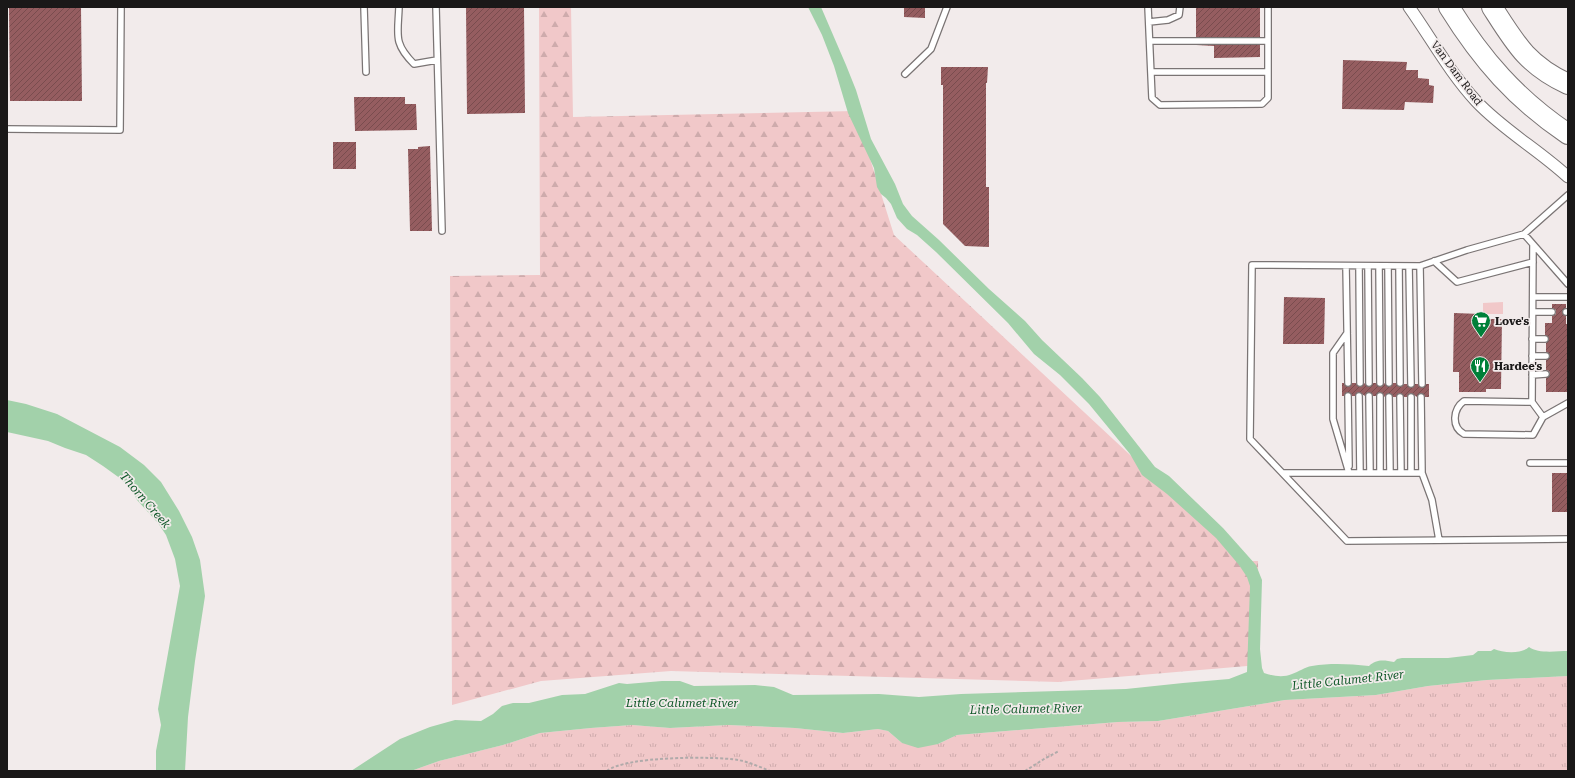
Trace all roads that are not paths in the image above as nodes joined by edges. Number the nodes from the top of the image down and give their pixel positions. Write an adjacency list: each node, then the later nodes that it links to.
1 (121, 7): 21 (lane)
2 (364, 7): 16 (lane)
3 (398, 7): 15 (lane)
4 (436, 7): 15 (lane)
5 (947, 7): 19 (lane)
6 (1148, 7): 12 (lane)
7 (1180, 7): 12 (lane)
8 (1268, 7): 14 (lane)
9 (1409, 7): 23 (street, Van Dam Road)
10 (1448, 7): 22 (highway)
11 (1492, 7): 20 (highway)
12 (1149, 22): 13 (lane)
13 (1150, 41): 14 (lane); 17 (lane)
14 (1268, 41): 18 (lane)
15 (437, 60): 25 (lane)
16 (366, 72)
17 (1151, 72): 18 (lane); 18 (lane)
18 (1268, 72)
19 (905, 74)
20 (1568, 84)
21 (7, 129)
22 (1568, 134)
23 (1568, 177)
24 (1568, 195): 26 (lane)
25 (442, 231)
26 (1524, 234): 27 (lane); 28 (lane)
27 (1533, 245): 29 (lane); 38 (lane)
28 (1434, 261): 29 (lane); 37 (lane)
29 (1533, 262): 39 (lane)
30 (1346, 266): 31 (lane); 43 (lane); 71 (lane)
31 (1359, 266): 32 (lane); 51 (lane)
32 (1368, 266): 33 (lane); 52 (lane)
33 (1379, 266): 34 (lane); 53 (lane)
34 (1388, 266): 35 (lane); 54 (lane)
35 (1398, 266): 36 (lane); 55 (lane)
36 (1410, 266): 37 (lane); 56 (lane)
37 (1420, 266): 57 (lane)
38 (1568, 284)
39 (1533, 297): 40 (lane); 41 (lane)
40 (1568, 298)
41 (1533, 312): 42 (lane); 44 (lane)
42 (1552, 312)
43 (1347, 333): 50 (lane); 72 (lane)
44 (1532, 339): 45 (lane); 46 (lane)
45 (1545, 339)
46 (1532, 356): 47 (lane); 48 (lane)
47 (1546, 356)
48 (1532, 374): 49 (lane); 66 (lane)
49 (1546, 374)
50 (1348, 383)
51 (1360, 383)
52 (1369, 383)
53 (1380, 383)
54 (1389, 383)
55 (1400, 384)
56 (1411, 384)
57 (1422, 384)
58 (1348, 396): 72 (lane)
59 (1360, 396): 73 (lane)
60 (1369, 396): 74 (lane)
61 (1380, 396): 75 (lane)
62 (1389, 397): 76 (lane)
63 (1400, 397): 77 (lane)
64 (1411, 397): 78 (lane)
65 (1421, 397): 79 (lane)
66 (1532, 402): 68 (lane); 68 (lane)
67 (1568, 403): 68 (lane)
68 (1543, 417)
69 (1530, 463): 70 (lane)
70 (1568, 463)
71 (1283, 473): 72 (lane); 81 (lane)
72 (1349, 473): 73 (lane)
73 (1360, 473): 74 (lane)
74 (1370, 473): 75 (lane)
75 (1380, 473): 76 (lane)
76 (1390, 473): 77 (lane)
77 (1401, 473): 78 (lane)
78 (1411, 473): 79 (lane)
79 (1422, 473): 81 (lane)
80 (1568, 539): 81 (lane)
81 (1439, 540)

